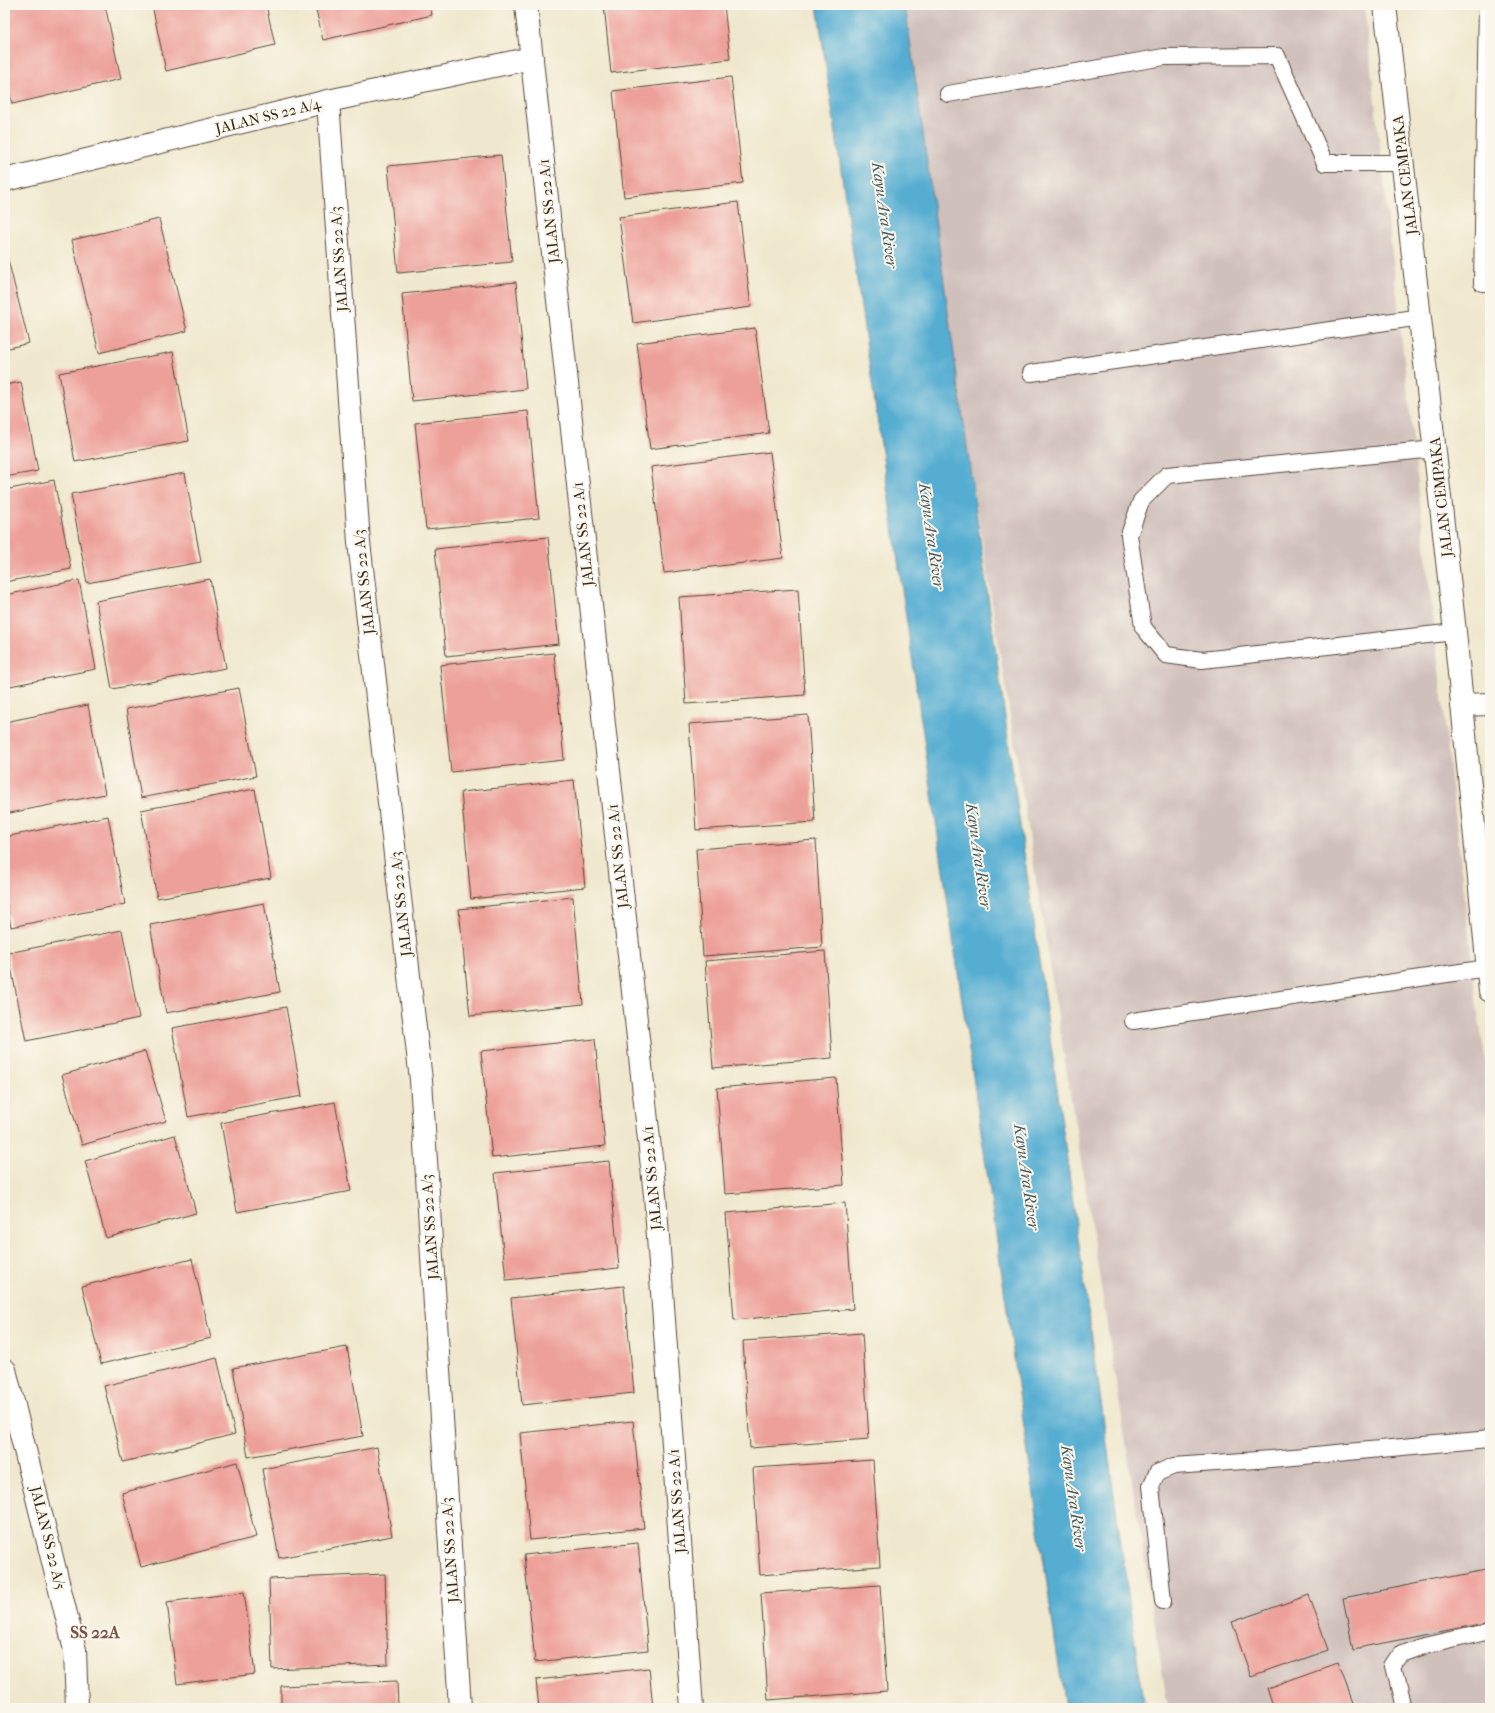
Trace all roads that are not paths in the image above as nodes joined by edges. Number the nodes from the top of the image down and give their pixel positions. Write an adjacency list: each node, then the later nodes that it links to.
1 (526, 5): 4 (street, JALAN SS 22 A/1)
2 (1385, 5): 7 (street, JALAN CEMPAKA)
3 (1487, 5): 9 (lane)
4 (532, 58): 6 (street, JALAN SS 22 A/4); 24 (street, JALAN SS 22 A/1)
5 (948, 94): 7 (lane)
6 (328, 101): 8 (street, JALAN SS 22 A/4); 23 (street, JALAN SS 22 A/3)
7 (1403, 163): 10 (street, JALAN CEMPAKA)
8 (5, 180)
9 (1490, 283)
10 (1421, 317): 11 (lane); 12 (street, JALAN CEMPAKA)
11 (1032, 373)
12 (1436, 449): 13 (street, JALAN CEMPAKA); 13 (lane)
13 (1455, 632): 15 (street, JALAN CEMPAKA)
14 (1490, 704): 15 (street)
15 (1462, 705): 16 (street, JALAN CEMPAKA)
16 (1489, 981): 17 (lane)
17 (1133, 1021)
18 (5, 1370): 22 (street, JALAN SS 22 A/5)
19 (1490, 1439): 20 (lane)
20 (1162, 1601)
21 (1490, 1632): 25 (lane)
22 (77, 1708)
23 (460, 1708)
24 (692, 1708)
25 (1404, 1708)

